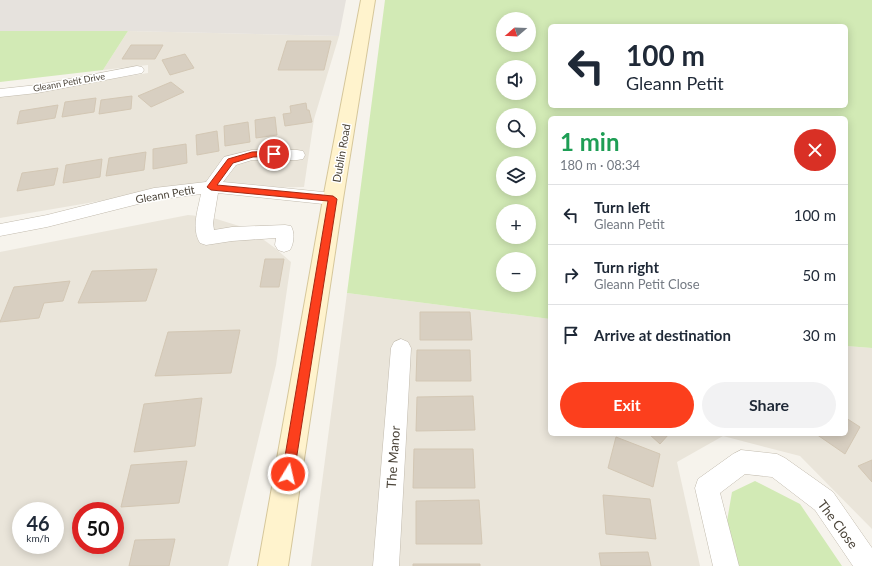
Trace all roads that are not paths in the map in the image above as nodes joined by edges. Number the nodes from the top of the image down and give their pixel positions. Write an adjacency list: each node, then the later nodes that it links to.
1 (368, 0): 6 (main road, Dublin Road)
2 (137, 70): 3 (street, Gleann Petit Drive)
3 (0, 93)
4 (297, 155): 5 (street)
5 (211, 187): 6 (street, Gleann Petit); 7 (street, Gleann Petit); 8 (street)
6 (333, 199): 10 (main road, Dublin Road)
7 (0, 230)
8 (284, 245)
9 (401, 348): 11 (street, The Manor)
10 (273, 566)
11 (386, 566)
12 (726, 566): 13 (street, The Close)
13 (869, 566)

